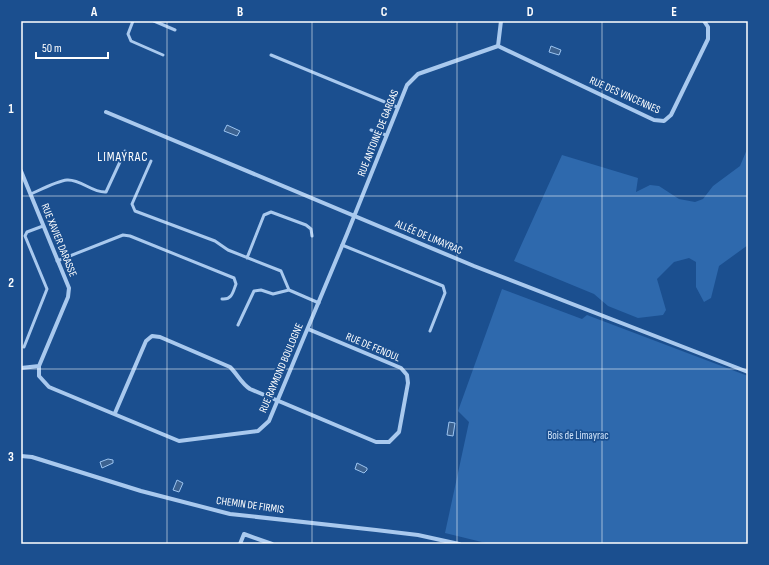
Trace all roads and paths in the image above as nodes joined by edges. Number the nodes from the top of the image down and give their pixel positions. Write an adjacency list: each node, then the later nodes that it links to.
1 (133, 21): 7 (lane)
2 (154, 21): 5 (lane)
3 (501, 21): 6 (street)
4 (704, 21): 6 (street, RUE DES VINCENNES)
5 (175, 30)
6 (498, 46): 9 (street, RUE ANTOINE DE GARGAS)
7 (163, 55)
8 (270, 55): 9 (lane)
9 (397, 107): 12 (street, RUE ANTOINE DE GARGAS)
10 (106, 112): 17 (street, ALLÉE DE LIMAYRAC)
11 (371, 130): 12 (lane)
12 (386, 135): 17 (street, RUE ANTOINE DE GARGAS)
13 (125, 151): 16 (lane)
14 (151, 161): 21 (lane)
15 (21, 171): 16 (street, RUE XAVIER DARASSE)
16 (31, 194): 18 (street, RUE XAVIER DARASSE)
17 (355, 215): 20 (street, RUE RAYMOND BOULOGNE); 32 (street, ALLÉE DE LIMAYRAC)
18 (43, 226): 22 (street, RUE XAVIER DARASSE); 29 (lane)
19 (312, 236): 21 (lane)
20 (342, 245): 25 (street, RUE RAYMOND BOULOGNE); 28 (lane)
21 (247, 258): 23 (lane)
22 (58, 261): 24 (lane); 30 (street, RUE XAVIER DARASSE)
23 (289, 290): 25 (lane); 26 (lane)
24 (222, 299)
25 (318, 302): 27 (street, RUE RAYMOND BOULOGNE)
26 (238, 325)
27 (308, 329): 33 (street, RUE RAYMOND BOULOGNE); 33 (street, RUE DE FENOUL)
28 (430, 331)
29 (24, 347)
30 (39, 366): 31 (street); 34 (street, RUE RAYMOND BOULOGNE)
31 (21, 368)
32 (748, 372)
33 (277, 400): 34 (street, RUE RAYMOND BOULOGNE); 34 (street, RUE DE FENOUL)
34 (115, 413)
35 (21, 456): 38 (street, CHEMIN DE FIRMIS)
36 (240, 544): 37 (street)
37 (272, 544)
38 (459, 544)

